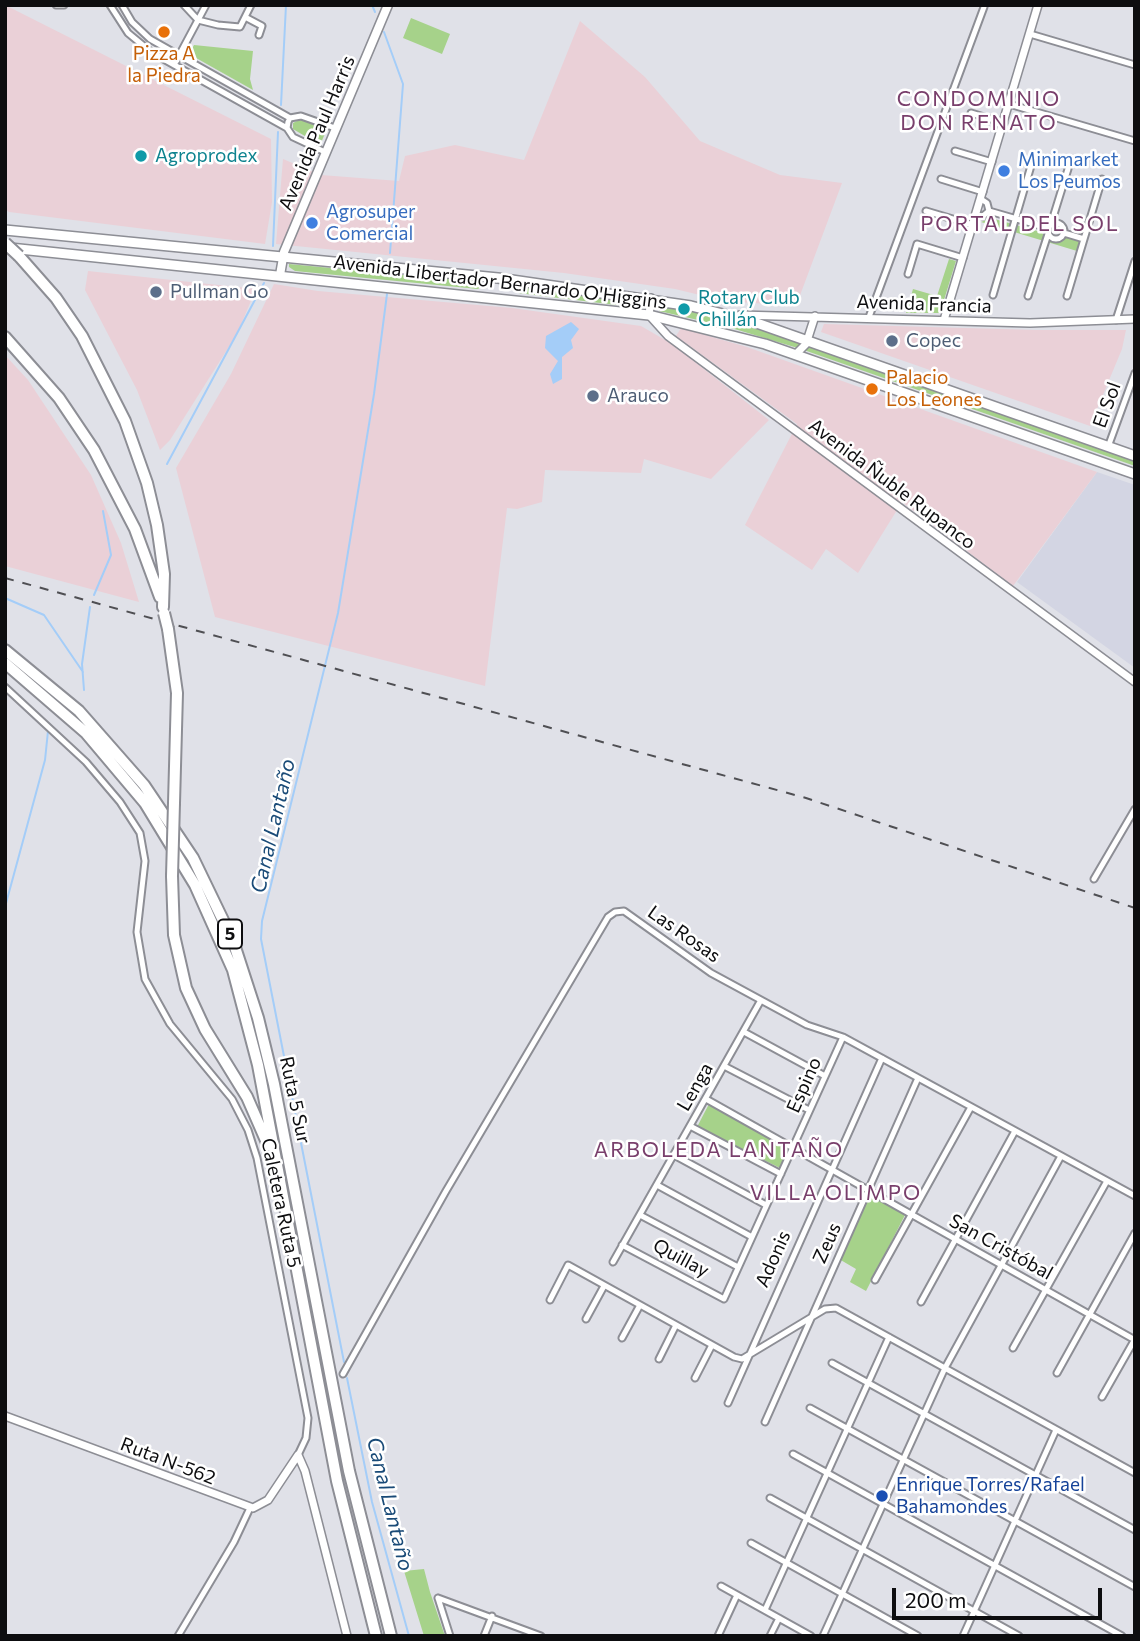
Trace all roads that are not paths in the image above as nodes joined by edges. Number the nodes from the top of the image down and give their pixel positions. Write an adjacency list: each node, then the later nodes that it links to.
1 (110, 5): 14 (street)
2 (122, 5): 13 (street)
3 (184, 5): 10 (street)
4 (206, 5): 10 (street)
5 (251, 5): 9 (street)
6 (1038, 5): 11 (street)
7 (386, 7): 21 (main road, Avenida Paul Harris)
8 (984, 7): 55 (street)
9 (246, 17): 10 (street); 12 (street)
10 (198, 20): 13 (street)
11 (1030, 34): 15 (street); 16 (street)
12 (259, 35)
13 (179, 55): 14 (street); 18 (street)
14 (174, 65): 20 (street)
15 (1135, 65)
16 (1009, 104): 19 (street); 22 (street)
17 (971, 113): 19 (street)
18 (290, 118): 20 (street); 21 (street)
19 (1004, 123): 26 (street)
20 (287, 128): 24 (street)
21 (335, 128): 24 (main road, Avenida Paul Harris)
22 (1135, 141)
23 (955, 150): 26 (street)
24 (325, 152): 41 (main road, Avenida Paul Harris)
25 (1034, 159): 34 (street)
26 (992, 162): 30 (street)
27 (1068, 169): 36 (street)
28 (941, 179): 30 (street)
29 (1102, 180): 39 (street)
30 (982, 195): 32 (street); 33 (street)
31 (926, 211): 35 (street)
32 (989, 211): 33 (street); 34 (street)
33 (976, 215): 35 (street)
34 (1016, 219): 36 (street); 47 (street)
35 (973, 225): 42 (street)
36 (1049, 228): 38 (street); 38 (street); 48 (street)
37 (5, 230): 41 (main road, Avenida Libertador Bernardo O'Higgins)
38 (1064, 233): 39 (street)
39 (1084, 239): 49 (street)
40 (5, 245): 45 (main road, Avenida Libertador Bernardo O'Higgins); 68 (highway, bridge)
41 (282, 257): 45 (main road, Avenida Paul Harris); 46 (main road, Avenida Libertador Bernardo O'Higgins)
42 (963, 258): 44 (street); 57 (street)
43 (1135, 261): 58 (street)
44 (908, 274)
45 (280, 275): 50 (main road, Avenida Libertador Bernardo O'Higgins)
46 (498, 278): 50 (main road); 51 (main road, Avenida Libertador Bernardo O'Higgins)
47 (993, 295)
48 (1028, 296)
49 (1067, 296)
50 (496, 297): 53 (main road, Avenida Libertador Bernardo O'Higgins)
51 (651, 298): 52 (main road, Avenida Libertador Bernardo O'Higgins); 53 (street)
52 (730, 314): 54 (street, Avenida Francia); 60 (main road, Avenida Libertador Bernardo O'Higgins)
53 (649, 315): 61 (main road, Avenida Libertador Bernardo O'Higgins); 71 (street, Avenida Ñuble Rupanco)
54 (815, 316): 55 (street, Avenida Francia); 60 (street)
55 (869, 317): 57 (street, Avenida Francia)
56 (1135, 319): 58 (street, Avenida Francia)
57 (944, 320): 58 (street, Avenida Francia)
58 (1116, 320)
59 (5, 337): 68 (highway)
60 (808, 341): 61 (street); 63 (main road, Avenida Libertador Bernardo O'Higgins)
61 (796, 354): 64 (main road, Avenida Libertador Bernardo O'Higgins)
62 (1135, 373): 65 (street, El Sol)
63 (989, 405): 64 (main road); 65 (main road, Avenida Libertador Bernardo O'Higgins)
64 (981, 420): 67 (main road, Avenida Libertador Bernardo O'Higgins)
65 (1108, 447): 66 (main road, Avenida Libertador Bernardo O'Higgins)
66 (1135, 456)
67 (1135, 474)
68 (164, 610): 91 (highway, bridge)
69 (5, 650): 167 (highway, Ruta 5 Sur / 5)
70 (5, 663): 91 (highway, Ruta 5 Sur / 5)
71 (1135, 682)
72 (5, 687): 140 (street, Caletera Ruta 5)
73 (1135, 809): 74 (street)
74 (1094, 879)
75 (761, 1000): 76 (street, Lenga); 77 (street, Las Rosas); 128 (street, Las Rosas)
76 (744, 1032): 79 (street, Lenga); 80 (street)
77 (843, 1037): 78 (street, Las Rosas); 80 (street, Espino)
78 (882, 1058): 81 (street, Las Rosas); 90 (street, Adonis)
79 (724, 1066): 82 (street, Lenga); 84 (street)
80 (825, 1076): 84 (street, Espino)
81 (918, 1078): 83 (street, Las Rosas); 95 (street, Zeus)
82 (706, 1099): 85 (street, Lenga); 87 (street, San Cristóbal)
83 (971, 1107): 86 (street, Las Rosas); 99 (street)
84 (809, 1110): 87 (street, Espino)
85 (690, 1126): 88 (street, Lenga); 92 (street)
86 (1015, 1130): 89 (street, Las Rosas); 102 (street)
87 (793, 1146): 90 (street, San Cristóbal); 92 (street, Espino)
88 (674, 1155): 94 (street, Lenga); 97 (street)
89 (1061, 1156): 93 (street, Las Rosas); 105 (street)
90 (831, 1168): 95 (street, San Cristóbal); 123 (street, Adonis)
91 (278, 1171): 166 (highway, Ruta 5 Sur / 5)
92 (780, 1174): 97 (street, Espino)
93 (1107, 1181): 96 (street, Las Rosas); 109 (street)
94 (657, 1185): 98 (street, Lenga); 101 (street)
95 (868, 1190): 99 (street, San Cristóbal); 115 (street, Zeus)
96 (1135, 1196)
97 (766, 1205): 101 (street, Espino)
98 (640, 1214): 103 (street, Lenga); 106 (street)
99 (911, 1214): 102 (street, San Cristóbal); 107 (street)
100 (1135, 1233): 114 (street)
101 (752, 1237): 106 (street, Espino)
102 (955, 1240): 105 (street, San Cristóbal); 112 (street)
103 (622, 1245): 104 (street, Lenga); 110 (street, Quillay)
104 (613, 1262)
105 (1001, 1266): 109 (street, San Cristóbal); 126 (street)
106 (738, 1267): 110 (street, Espino)
107 (875, 1280)
108 (604, 1286): 111 (street); 113 (street); 116 (street)
109 (1045, 1291): 114 (street, San Cristóbal); 122 (street)
110 (724, 1299)
111 (550, 1300)
112 (921, 1302)
113 (640, 1306): 117 (street); 119 (street)
114 (1090, 1315): 120 (street, San Cristóbal); 127 (street)
115 (811, 1318): 118 (street); 123 (street); 136 (street, Zeus)
116 (586, 1320)
117 (676, 1325): 121 (street); 124 (street)
118 (890, 1337): 126 (street); 130 (street)
119 (622, 1338)
120 (1135, 1339): 131 (street)
121 (712, 1345): 123 (street); 129 (street)
122 (1013, 1348)
123 (746, 1358): 132 (street, Adonis)
124 (659, 1359)
125 (832, 1363): 130 (street)
126 (945, 1368): 134 (street); 138 (street)
127 (1057, 1373)
128 (343, 1374)
129 (695, 1378)
130 (869, 1383): 134 (street); 137 (street)
131 (1102, 1397)
132 (728, 1403)
133 (810, 1408): 137 (street)
134 (924, 1413): 141 (street); 144 (street)
135 (5, 1416): 147 (street, Ruta N-562)
136 (765, 1422)
137 (848, 1429): 141 (street); 142 (street)
138 (1056, 1430): 143 (street); 144 (street)
139 (793, 1454): 142 (street)
140 (298, 1455): 147 (street); 165 (street)
141 (903, 1460): 146 (street); 149 (street)
142 (828, 1473): 146 (street); 148 (street)
143 (1135, 1473)
144 (1036, 1475): 149 (street); 150 (street)
145 (771, 1498): 148 (street)
146 (883, 1504): 152 (street); 154 (street)
147 (250, 1508): 164 (street)
148 (807, 1518): 152 (street); 153 (street)
149 (1015, 1521): 154 (street); 156 (street)
150 (1135, 1530)
151 (751, 1543): 153 (street)
152 (862, 1549): 157 (street); 160 (street)
153 (787, 1563): 157 (street); 159 (street)
154 (995, 1566): 160 (street); 178 (street)
155 (721, 1586): 158 (street)
156 (1135, 1587)
157 (842, 1594): 174 (street); 175 (street)
158 (737, 1595): 159 (street); 171 (street)
159 (765, 1610): 162 (street)
160 (975, 1611): 176 (street); 177 (street)
161 (492, 1616): 163 (street); 168 (street); 169 (street)
162 (779, 1618): 172 (street); 173 (street)
163 (532, 1634): 170 (street)
164 (178, 1636)
165 (346, 1636)
166 (376, 1636)
167 (391, 1636)
168 (450, 1636)
169 (484, 1636)
170 (541, 1636)
171 (718, 1636)
172 (771, 1636)
173 (811, 1636)
174 (823, 1636)
175 (919, 1636)
176 (963, 1636)
177 (1019, 1636)
178 (1122, 1636)

